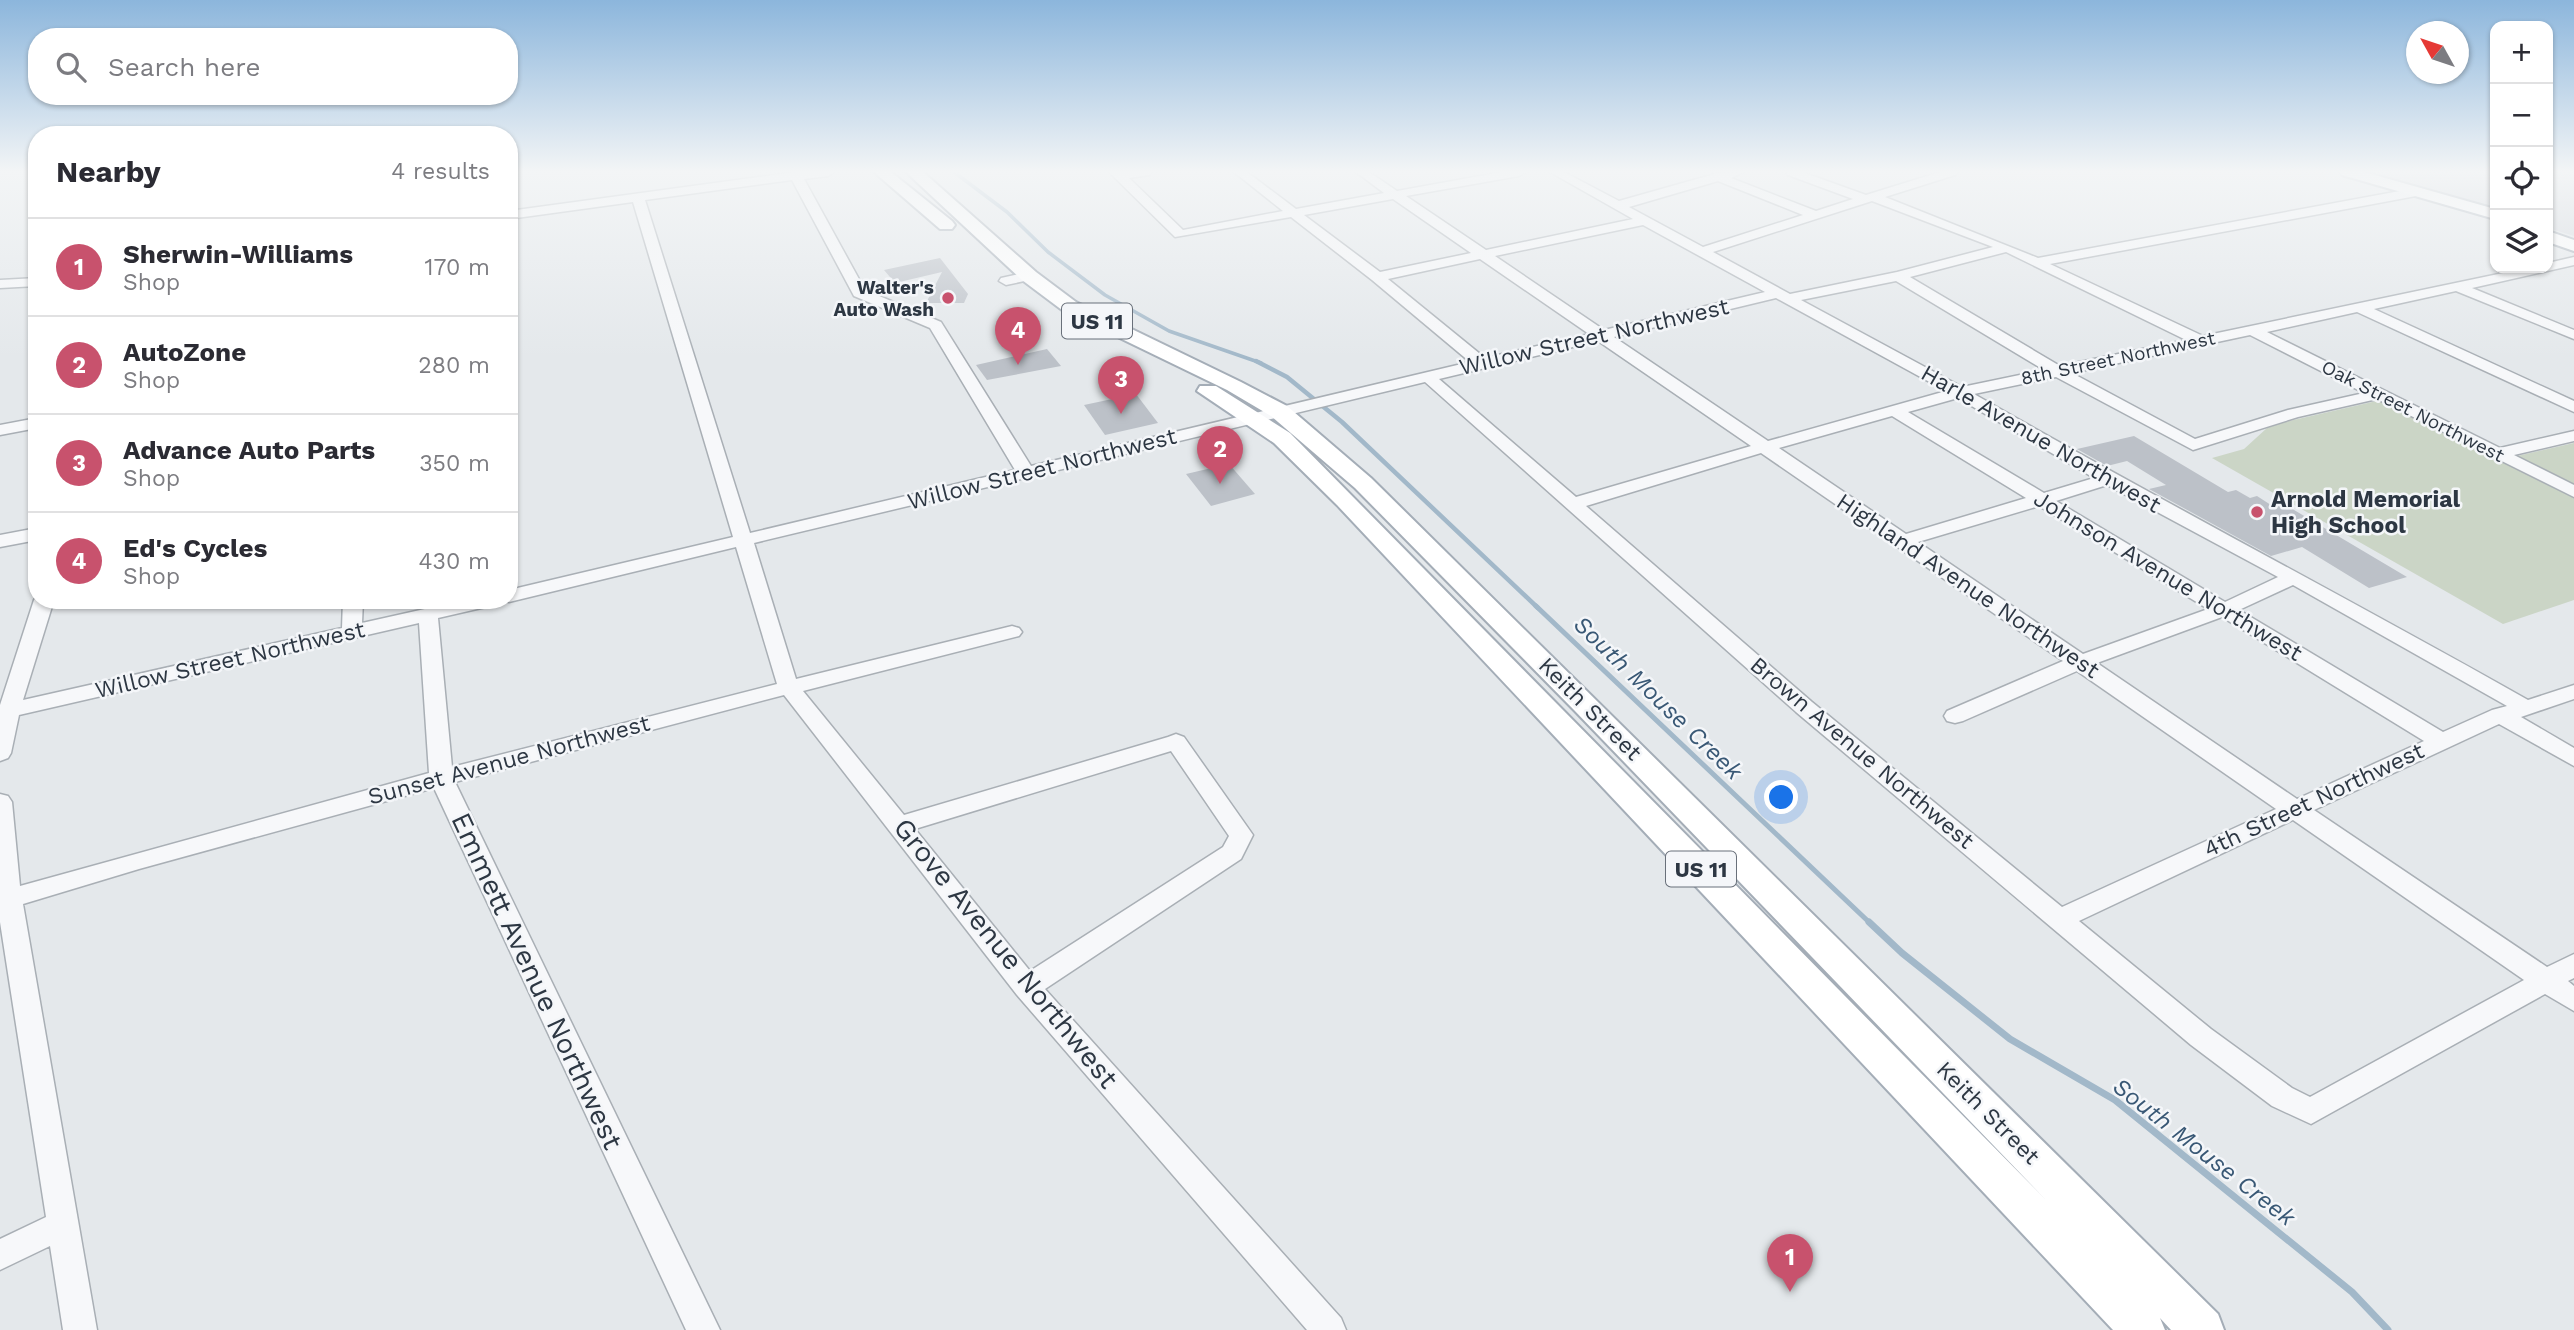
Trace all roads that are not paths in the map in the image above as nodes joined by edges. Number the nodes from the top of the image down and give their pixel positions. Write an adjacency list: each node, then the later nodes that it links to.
1 (650, 234): 54 (street, Grove Avenue Northwest)
2 (827, 234): 47 (street)
3 (956, 234): 24 (main road, Keith Street / US 11)
4 (983, 234): 21 (main road, Keith Street / US 11)
5 (1322, 234): 23 (street)
6 (1453, 234): 16 (street, Highland Avenue Northwest)
7 (1579, 234): 16 (street)
8 (1667, 234): 15 (street, Harle Avenue Northwest)
9 (1756, 234): 15 (street)
10 (1969, 234): 14 (street)
11 (2188, 234): 18 (street)
12 (2553, 238): 13 (main road)
13 (2574, 246)
14 (2007, 248): 18 (street); 22 (street, Willow Street Northwest)
15 (1700, 252): 28 (street, Harle Avenue Northwest)
16 (1482, 254): 23 (street); 31 (street, Highland Avenue Northwest)
17 (2574, 261): 19 (street, 8th Street Northwest)
18 (2037, 262): 33 (street)
19 (2553, 266)
20 (2520, 273): 27 (street, 8th Street Northwest)
21 (1029, 276): 24 (street); 41 (main road, Keith Street / US 11)
22 (1898, 276): 28 (street, Willow Street Northwest); 35 (street)
23 (1377, 277): 34 (street)
24 (1006, 281): 41 (main road, Keith Street / US 11)
25 (28, 282): 26 (street)
26 (0, 284)
27 (2458, 287): 29 (street, 8th Street Northwest); 32 (street)
28 (1784, 296): 31 (street, Willow Street Northwest); 37 (street, Harle Avenue Northwest)
29 (2358, 307): 30 (street, 8th Street Northwest); 39 (street)
30 (2252, 330): 33 (street, 8th Street Northwest); 38 (street, Oak Street Northwest)
31 (1599, 335): 34 (street, Willow Street Northwest); 45 (street, Highland Avenue Northwest)
32 (2574, 335)
33 (2201, 341): 35 (street, 8th Street Northwest)
34 (1481, 363): 36 (street, Willow Street Northwest)
35 (2055, 370): 37 (street, 8th Street Northwest); 38 (street)
36 (1428, 377): 41 (street, Willow Street Northwest); 51 (street, Brown Avenue Northwest)
37 (1961, 392): 40 (street, 8th Street Northwest); 48 (street, Harle Avenue Northwest)
38 (2379, 394): 46 (street, Oak Street Northwest)
39 (2574, 407)
40 (1895, 411): 45 (street, 8th Street Northwest); 50 (street, Johnson Avenue Northwest)
41 (1265, 415): 47 (street, Willow Street Northwest); 69 (main road, Keith Street / US 11)
42 (28, 425): 43 (street)
43 (0, 430)
44 (2574, 436): 46 (street)
45 (1765, 447): 51 (street, 8th Street Northwest); 55 (street, Highland Avenue Northwest)
46 (2497, 454): 49 (street, Oak Street Northwest)
47 (1026, 473): 54 (street, Willow Street Northwest)
48 (2109, 479): 50 (street); 56 (street, Harle Avenue Northwest)
49 (2574, 492)
50 (2039, 499): 55 (street); 61 (street, Johnson Avenue Northwest)
51 (1574, 504): 81 (street, Brown Avenue Northwest)
52 (28, 536): 53 (street)
53 (0, 541)
54 (745, 541): 57 (street, Willow Street Northwest); 66 (street, Grove Avenue Northwest)
55 (1903, 541): 65 (street, Highland Avenue Northwest)
56 (2292, 578): 61 (street); 68 (street, Harle Avenue Northwest)
57 (518, 594)
58 (41, 609): 72 (street)
59 (353, 609): 64 (street)
60 (454, 609): 62 (street, Willow Street Northwest)
61 (2223, 610): 65 (street); 73 (street, Johnson Avenue Northwest)
62 (428, 615): 64 (street, Willow Street Northwest); 76 (street, Emmett Avenue Northwest)
63 (1012, 632): 66 (street, Sunset Avenue Northwest)
64 (352, 633): 72 (street, Willow Street Northwest)
65 (2080, 662): 71 (street); 78 (street, Highland Avenue Northwest)
66 (788, 686): 76 (street, Sunset Avenue Northwest); 79 (street, Grove Avenue Northwest)
67 (2574, 692): 68 (street, 4th Street Northwest)
68 (2525, 707): 70 (street, 4th Street Northwest)
69 (1568, 708): 89 (main road, Keith Street / US 11); 90 (main road, Keith Street / US 11)
70 (2500, 715): 73 (street, 4th Street Northwest); 75 (street)
71 (1955, 716)
72 (5, 717): 74 (street)
73 (2441, 741): 78 (street, 4th Street Northwest)
74 (0, 753)
75 (2574, 758)
76 (441, 778): 80 (street, Sunset Avenue Northwest); 92 (street, Emmett Avenue Northwest)
77 (0, 802): 80 (street)
78 (2294, 810): 81 (street, 4th Street Northwest); 84 (street, Highland Avenue Northwest)
79 (901, 825): 85 (street, Grove Avenue Northwest); 85 (street)
80 (9, 899): 82 (street)
81 (2059, 919): 84 (street, Brown Avenue Northwest)
82 (8, 943): 87 (street)
83 (2574, 965): 84 (street)
84 (2545, 980): 86 (street, Highland Avenue Northwest)
85 (1027, 987): 93 (street, Grove Avenue Northwest)
86 (2574, 1000)
87 (62, 1225): 88 (street); 91 (street)
88 (0, 1255)
89 (2146, 1274): 90 (main road); 95 (main road, Keith Street / US 11)
90 (2110, 1296): 94 (main road, Keith Street / US 11)
91 (79, 1330)
92 (703, 1330)
93 (1329, 1330)
94 (2143, 1330)
95 (2202, 1330)

